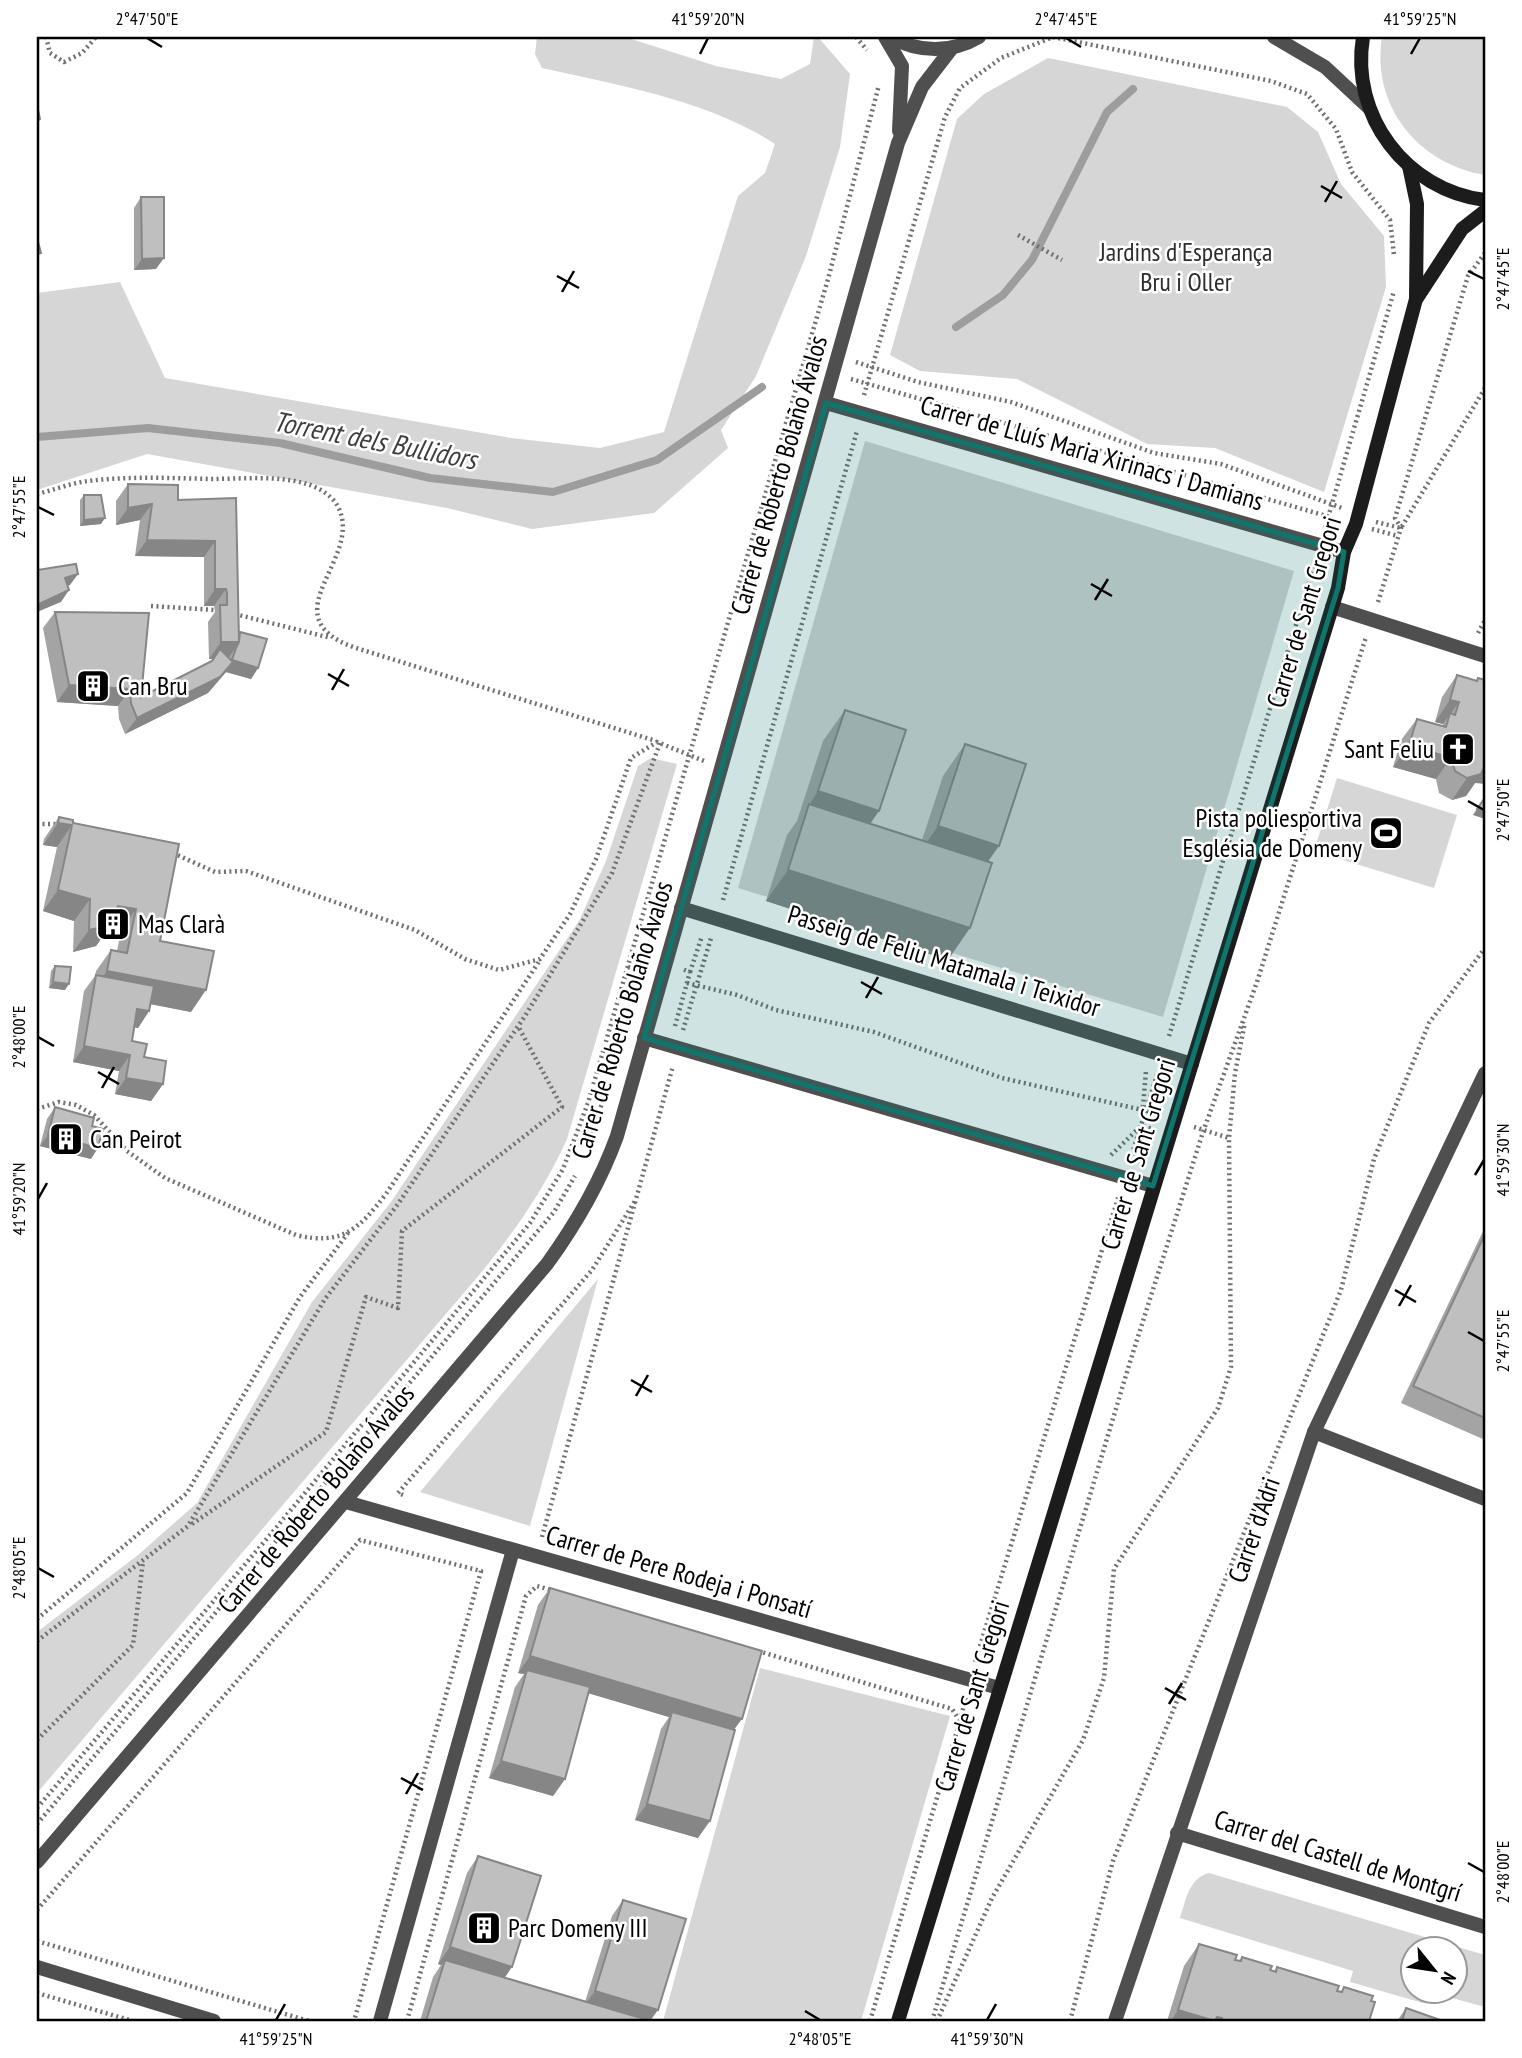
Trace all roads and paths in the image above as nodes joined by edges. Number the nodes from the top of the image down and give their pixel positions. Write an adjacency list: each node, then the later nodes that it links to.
1 (46, 37): 2 (path)
2 (96, 37)
3 (856, 37): 10 (path)
4 (885, 37): 13 (street, Carrer de Roberto Bolaño Ávalos)
5 (891, 37): 9 (street)
6 (979, 37): 9 (street)
7 (1274, 37): 12 (street)
8 (1363, 37): 12 (main road)
9 (952, 48): 13 (street, Carrer de Roberto Bolaño Ávalos)
10 (873, 57)
11 (882, 105): 23 (path)
12 (1369, 108): 14 (main road)
13 (898, 143): 24 (street, Carrer de Roberto Bolaño Ávalos)
14 (1409, 166): 15 (main road); 22 (main road, Carrer de Sant Gregori)
15 (1485, 200)
16 (1485, 211): 22 (main road, Carrer de Sant Gregori)
17 (1018, 235): 20 (path)
18 (1485, 253): 34 (path)
19 (1394, 257): 25 (path)
20 (1062, 260)
21 (1397, 282): 32 (path)
22 (1416, 299): 33 (main road, Carrer de Sant Gregori)
23 (808, 348): 24 (path); 47 (path)
24 (839, 358): 25 (path); 26 (street, Carrer de Roberto Bolaño Ávalos)
25 (873, 366): 27 (path); 32 (path)
26 (834, 374): 27 (path); 29 (street, Carrer de Roberto Bolaño Ávalos)
27 (868, 384): 30 (path); 33 (path)
28 (1485, 388): 34 (path)
29 (826, 403): 30 (street, Carrer de Lluís Maria Xirinacs i Damians); 52 (street, Carrer de Roberto Bolaño Ávalos)
30 (860, 411): 36 (street, Carrer de Lluís Maria Xirinacs i Damians); 53 (path)
31 (37, 494): 43 (path)
32 (1333, 502): 33 (path); 36 (path)
33 (1357, 521): 34 (path); 35 (path); 37 (main road, Carrer de Sant Gregori)
34 (1401, 528): 35 (path)
35 (1398, 536): 42 (path)
36 (1320, 546): 37 (street, Carrer de Lluís Maria Xirinacs i Damians); 66 (path)
37 (1344, 552): 39 (main road, Carrer de Sant Gregori)
38 (151, 606): 40 (path)
39 (1332, 607): 42 (street); 67 (main road, Carrer de Sant Gregori)
40 (215, 610)
41 (227, 612): 43 (path)
42 (1372, 619): 44 (street); 62 (path)
43 (332, 638): 45 (path)
44 (1485, 656)
45 (659, 742): 47 (path); 55 (path); 63 (path)
46 (706, 747): 48 (path)
47 (691, 756): 56 (path)
48 (698, 774)
49 (37, 824): 50 (path)
50 (66, 825)
51 (171, 852): 55 (path)
52 (681, 908): 53 (street, Passeig de Feliu Matamala i Teixidor); 58 (street, Carrer de Roberto Bolaño Ávalos)
53 (718, 918): 61 (path); 66 (street, Passeig de Feliu Matamala i Teixidor)
54 (1485, 948): 123 (path)
55 (540, 959): 84 (path)
56 (628, 967): 57 (path); 105 (path)
57 (641, 971): 58 (path); 58 (path); 60 (path)
58 (664, 971): 59 (path); 59 (path); 64 (street, Carrer de Roberto Bolaño Ávalos)
59 (687, 983): 61 (path); 65 (path)
60 (637, 984)
61 (697, 986): 65 (path); 71 (path)
62 (1249, 1004): 74 (path); 76 (path)
63 (518, 1026): 89 (path); 89 (path)
64 (644, 1038): 65 (street); 88 (street, Carrer de Roberto Bolaño Ávalos)
65 (679, 1042): 81 (street); 83 (path)
66 (1164, 1054): 67 (street, Passeig de Feliu Matamala i Teixidor); 71 (path)
67 (1192, 1063): 72 (main road, Carrer de Sant Gregori)
68 (1485, 1073): 85 (street, Carrer d'Adri)
69 (607, 1086): 78 (path)
70 (37, 1109): 84 (path)
71 (1147, 1110): 72 (path); 73 (path)
72 (1174, 1118): 74 (path); 75 (main road, Carrer de Sant Gregori)
73 (1141, 1126): 75 (path); 79 (path); 81 (path)
74 (1203, 1132): 76 (path); 77 (path)
75 (1170, 1134): 77 (path); 82 (main road, Carrer de Sant Gregori)
76 (1229, 1138): 122 (path)
77 (1200, 1143): 122 (path)
78 (583, 1161)
79 (1105, 1161)
80 (578, 1171): 106 (path)
81 (1125, 1177): 82 (street); 100 (path)
82 (1153, 1186): 102 (main road, Carrer de Sant Gregori)
83 (638, 1196): 86 (path); 91 (path)
84 (349, 1233): 96 (path)
85 (1314, 1432): 87 (street); 107 (street, Carrer d'Adri)
86 (411, 1497)
87 (1485, 1499)
88 (346, 1502): 93 (street, Carrer de Pere Rodeja i Ponsatí); 108 (street, Carrer de Roberto Bolaño Ávalos)
89 (188, 1526): 94 (path)
90 (529, 1533): 91 (path)
91 (542, 1537): 92 (path)
92 (555, 1541)
93 (513, 1550): 101 (street, Carrer de Pere Rodeja i Ponsatí); 118 (street)
94 (144, 1560): 97 (path); 104 (path)
95 (564, 1594): 119 (path)
96 (37, 1619)
97 (37, 1641)
98 (751, 1649): 103 (path)
99 (962, 1660): 100 (path)
100 (975, 1664): 101 (path)
101 (970, 1680): 102 (street, Carrer de Pere Rodeja i Ponsatí); 103 (path)
102 (999, 1689): 121 (main road, Carrer de Sant Gregori)
103 (960, 1721): 120 (path)
104 (37, 1740)
105 (37, 1808)
106 (37, 1824)
107 (1177, 1833): 110 (street, Carrer del Castell de Montgrí); 124 (street, Carrer d'Adri)
108 (37, 1862)
109 (37, 1910): 117 (path)
110 (1485, 1927)
111 (37, 1941): 116 (path)
112 (37, 1967): 115 (street)
113 (37, 1993): 114 (path)
114 (133, 2021)
115 (214, 2021)
116 (309, 2021)
117 (354, 2021)
118 (380, 2021)
119 (407, 2021)
120 (870, 2021)
121 (898, 2021)
122 (936, 2021)
123 (1070, 2021)
124 (1115, 2021)

